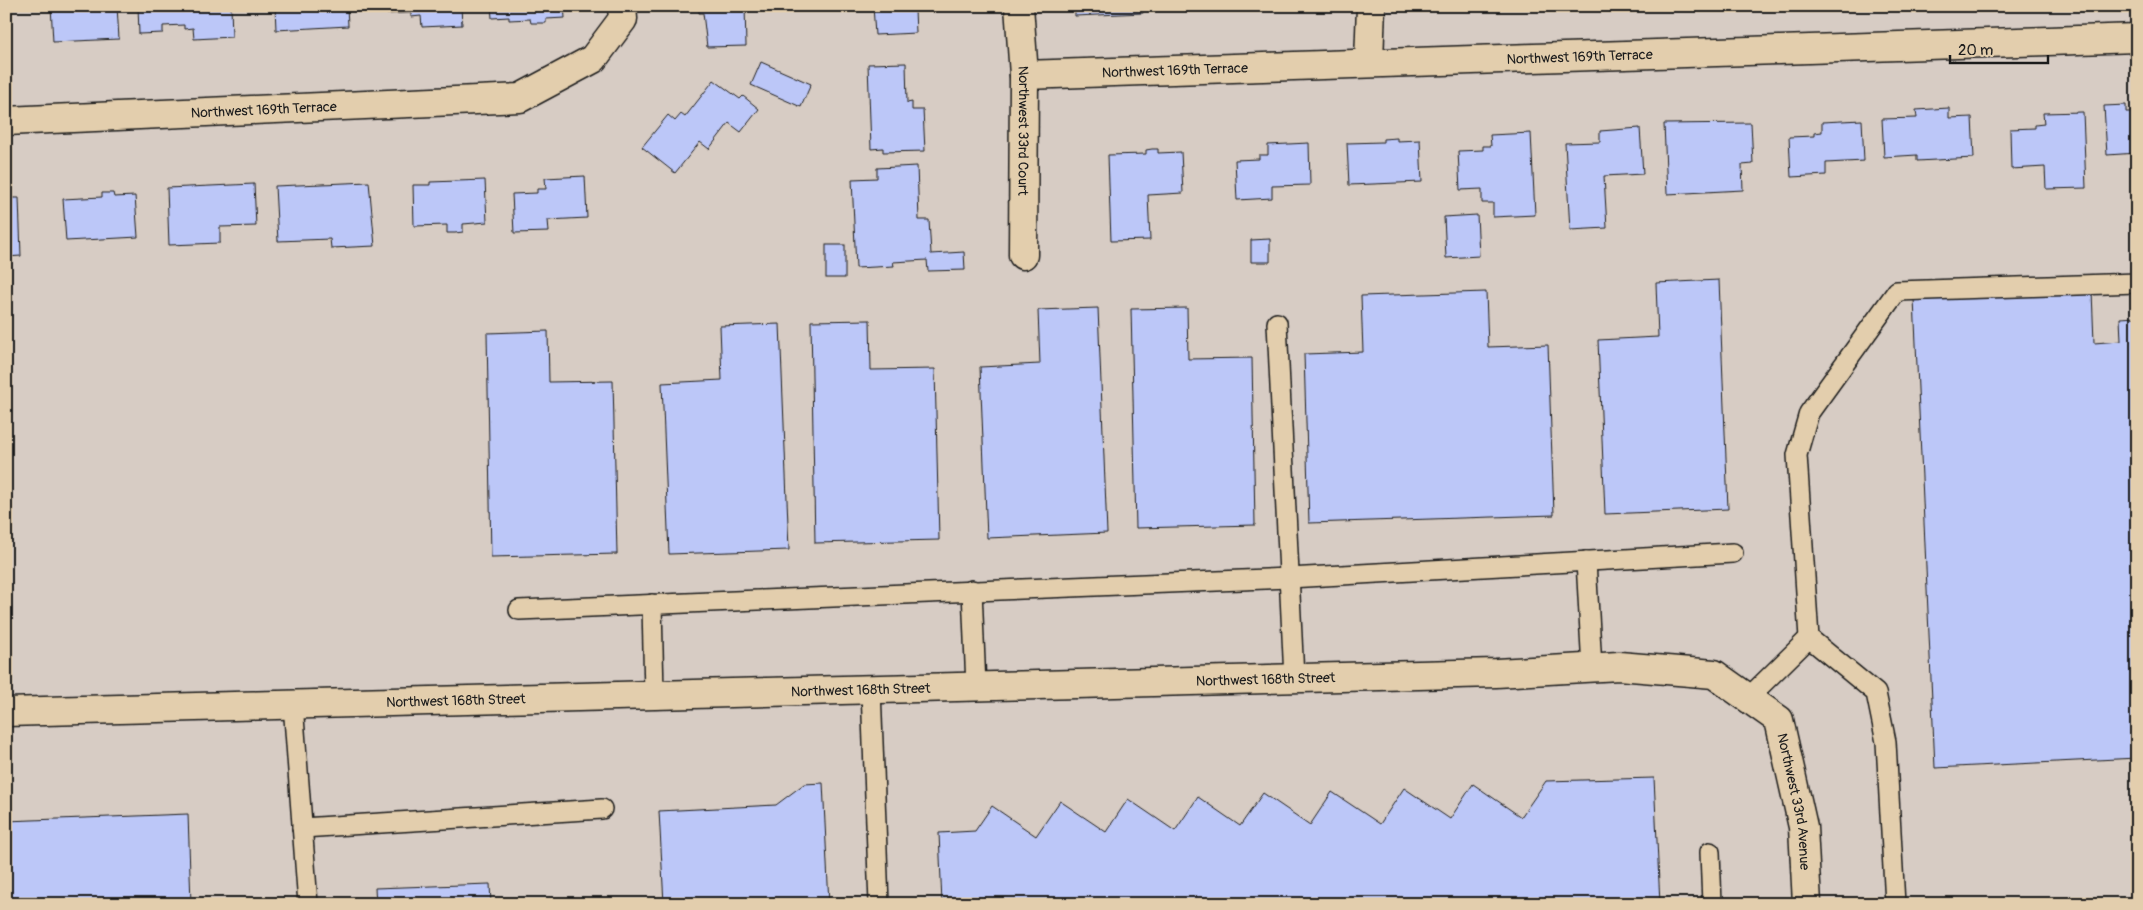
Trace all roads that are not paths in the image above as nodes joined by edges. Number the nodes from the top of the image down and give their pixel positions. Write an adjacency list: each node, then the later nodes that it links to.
1 (622, 6): 7 (street, Northwest 169th Terrace)
2 (1019, 6): 6 (street, Northwest 33rd Court)
3 (1371, 6): 5 (street)
4 (2137, 38): 5 (street, Northwest 169th Terrace)
5 (1369, 62): 6 (street, Northwest 169th Terrace)
6 (1024, 75): 8 (street, Northwest 33rd Court)
7 (6, 121)
8 (1023, 255)
9 (2137, 283): 17 (lane)
10 (1277, 323): 13 (lane)
11 (1733, 553): 12 (lane)
12 (1586, 561): 13 (lane); 18 (lane)
13 (1289, 578): 14 (lane); 20 (lane)
14 (972, 590): 15 (lane); 21 (lane)
15 (652, 604): 16 (lane); 23 (lane)
16 (519, 610)
17 (1809, 638): 24 (lane); 34 (lane)
18 (1592, 668): 19 (street, Northwest 168th Street); 20 (street, Northwest 168th Street)
19 (1714, 674): 24 (street, Northwest 33rd Avenue)
20 (1294, 678): 21 (street, Northwest 168th Street)
21 (976, 687): 22 (street, Northwest 168th Street)
22 (871, 689): 23 (street, Northwest 168th Street); 31 (lane)
23 (654, 695): 25 (street, Northwest 168th Street)
24 (1748, 698): 33 (street, Northwest 33rd Avenue)
25 (293, 704): 26 (street, Northwest 168th Street); 28 (lane)
26 (6, 712)
27 (602, 809): 28 (lane)
28 (302, 828): 30 (lane)
29 (1710, 852): 32 (lane)
30 (308, 904)
31 (879, 904)
32 (1712, 904)
33 (1806, 904)
34 (1895, 904)

